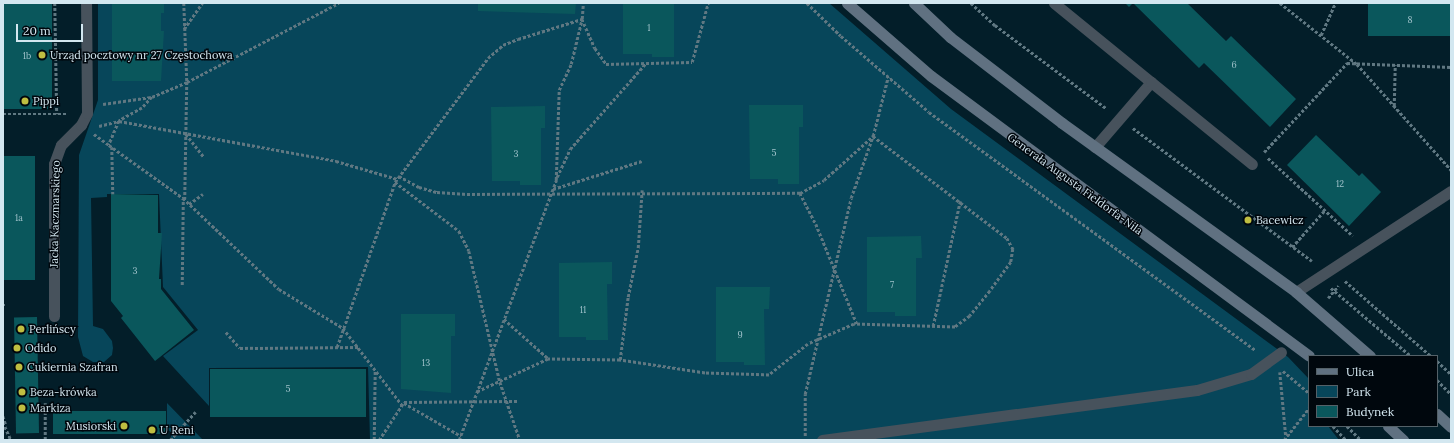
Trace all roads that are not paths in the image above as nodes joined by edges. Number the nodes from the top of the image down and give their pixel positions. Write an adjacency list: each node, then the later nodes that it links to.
1 (86, 3): 10 (street, Jacka Kaczmarskiego)
2 (847, 3): 12 (main road, Generała Augusta Fieldorfa-Nila)
3 (914, 3): 6 (main road)
4 (1054, 3): 5 (street)
5 (1151, 82): 6 (street); 7 (street)
6 (1095, 147): 9 (main road)
7 (1252, 164)
8 (1451, 191): 9 (street)
9 (1296, 292): 13 (main road)
10 (54, 316)
11 (1281, 352): 17 (street)
12 (1308, 355)
13 (1369, 355)
14 (1438, 415): 16 (main road)
15 (1389, 427): 18 (main road)
16 (1451, 427)
17 (822, 440)
18 (1403, 440)

